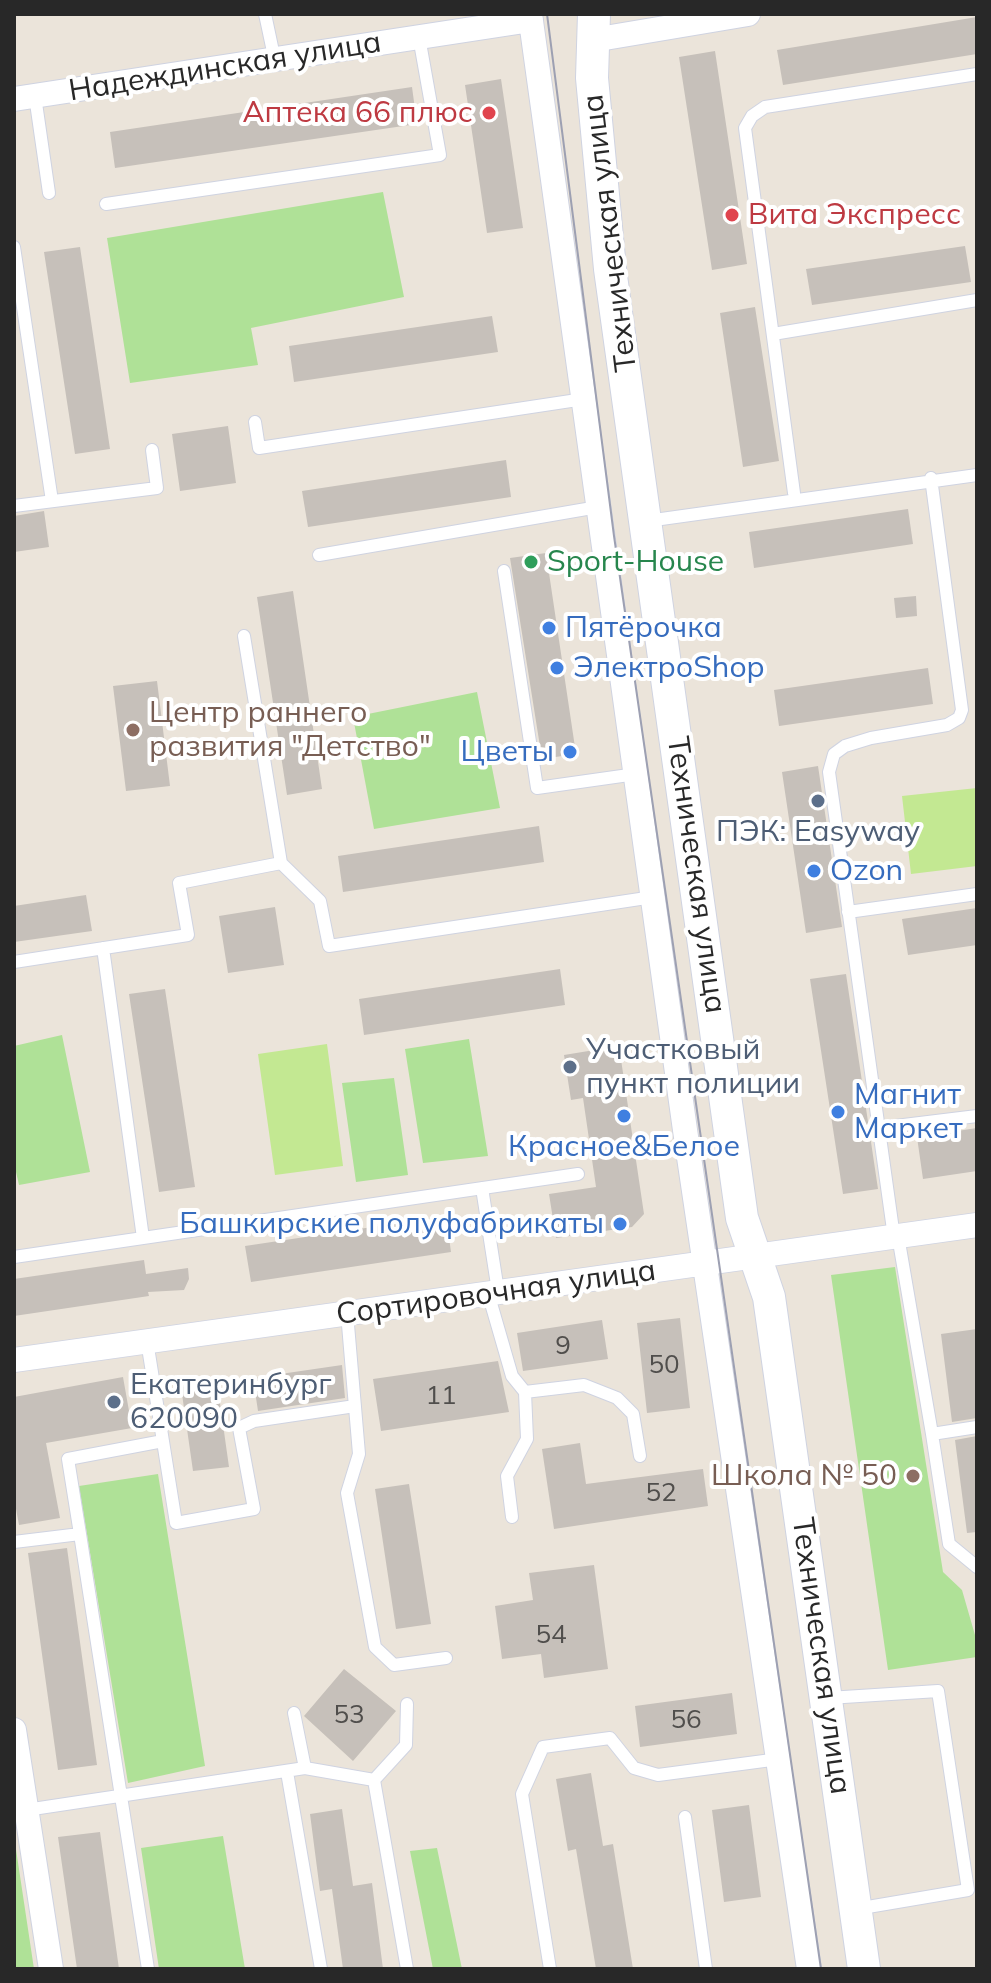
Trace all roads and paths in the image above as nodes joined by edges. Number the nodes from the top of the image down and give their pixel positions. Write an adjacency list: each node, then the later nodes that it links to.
1 (265, 14): 7 (lane)
2 (748, 14): 4 (street)
3 (531, 17): 6 (street, Надеждинская улица); 15 (street)
4 (705, 18): 5 (street)
5 (594, 27): 24 (main road, Техническая улица)
6 (419, 37): 7 (street, Надеждинская улица); 11 (lane)
7 (275, 61): 9 (street, Надеждинская улица)
8 (977, 74): 14 (lane)
9 (24, 98): 10 (lane)
10 (49, 193)
11 (106, 204)
12 (14, 247): 21 (lane)
13 (977, 300): 14 (lane)
14 (773, 334): 20 (lane)
15 (584, 399): 16 (lane); 23 (street)
16 (255, 422)
17 (152, 450): 21 (lane)
18 (977, 475): 19 (lane)
19 (931, 478): 24 (lane); 32 (lane)
20 (794, 493)
21 (52, 501): 22 (lane)
22 (14, 506)
23 (598, 507): 25 (lane); 28 (street)
24 (647, 521): 43 (main road, Техническая улица)
25 (319, 555)
26 (504, 571): 28 (lane)
27 (244, 636): 29 (lane)
28 (636, 774): 31 (street)
29 (281, 863): 31 (lane); 33 (lane)
30 (977, 894): 32 (lane)
31 (653, 897): 44 (street)
32 (848, 912): 36 (lane)
33 (103, 948): 34 (lane); 41 (lane)
34 (14, 962)
35 (977, 1116): 36 (lane)
36 (879, 1128): 40 (lane)
37 (578, 1174): 38 (lane)
38 (482, 1188): 41 (lane); 45 (lane)
39 (977, 1225): 40 (street, Сортировочная улица)
40 (896, 1237): 43 (street, Сортировочная улица); 52 (lane)
41 (143, 1238): 42 (lane)
42 (14, 1257)
43 (755, 1258): 44 (street, Сортировочная улица); 60 (main road, Техническая улица)
44 (707, 1264): 45 (street, Сортировочная улица); 64 (street)
45 (493, 1292): 46 (street, Сортировочная улица); 49 (lane)
46 (347, 1313): 47 (street, Сортировочная улица); 50 (lane)
47 (147, 1341): 48 (street, Сортировочная улица); 53 (lane)
48 (14, 1360)
49 (525, 1392): 54 (lane); 55 (lane)
50 (355, 1406): 53 (lane); 59 (lane)
51 (977, 1427): 52 (lane)
52 (932, 1434): 58 (lane)
53 (163, 1441): 56 (lane)
54 (640, 1456)
55 (512, 1517)
56 (80, 1534): 57 (lane); 68 (lane)
57 (14, 1542)
58 (977, 1567)
59 (446, 1658)
60 (828, 1698): 71 (main road, Техническая улица); 71 (lane)
61 (407, 1704): 67 (lane)
62 (294, 1713): 65 (lane)
63 (14, 1730): 69 (street)
64 (779, 1759): 76 (lane); 78 (street)
65 (305, 1768): 66 (lane); 67 (lane)
66 (287, 1772): 68 (lane); 74 (lane)
67 (374, 1780): 75 (lane)
68 (122, 1797): 69 (lane); 73 (lane)
69 (26, 1810): 72 (street)
70 (685, 1817): 77 (lane)
71 (856, 1909): 79 (main road, Техническая улица)
72 (51, 1969)
73 (148, 1969)
74 (321, 1969)
75 (407, 1969)
76 (550, 1969)
77 (706, 1969)
78 (809, 1969)
79 (864, 1969)

